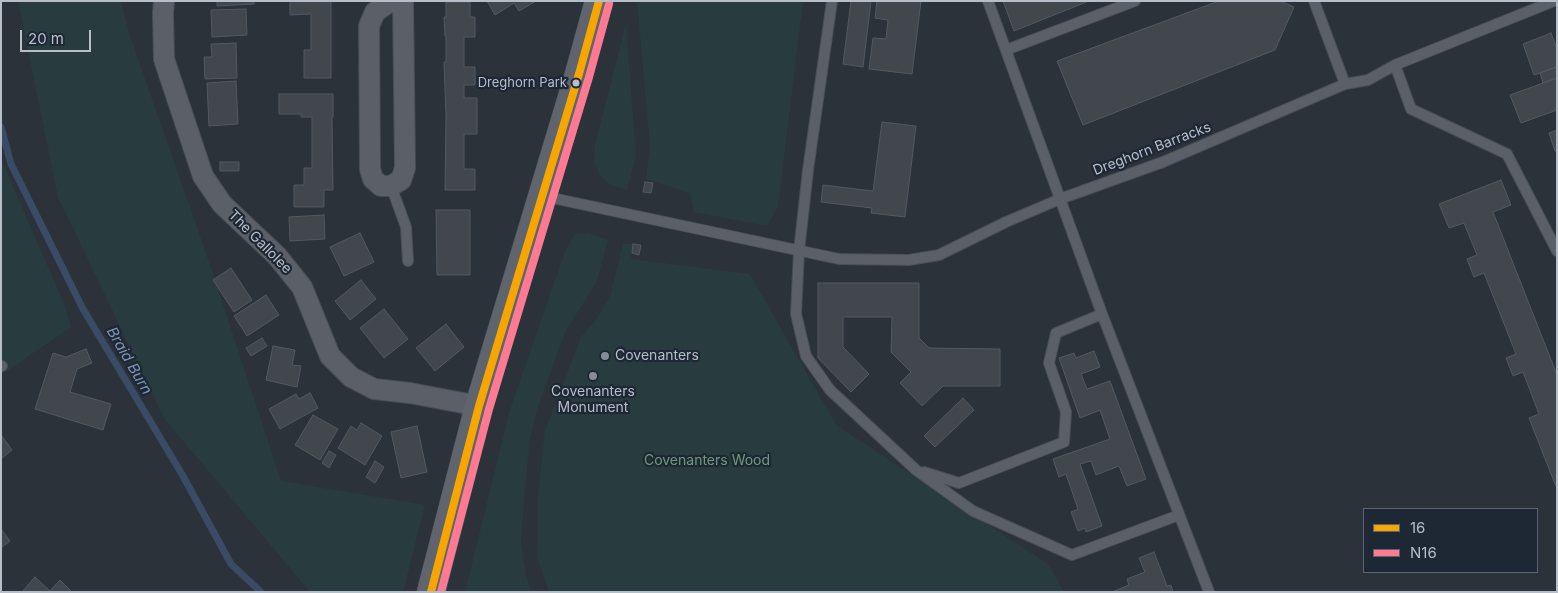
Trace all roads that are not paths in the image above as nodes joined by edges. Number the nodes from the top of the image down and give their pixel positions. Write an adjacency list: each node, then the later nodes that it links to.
1 (164, 1): 20 (street, The Gallolee)
2 (391, 1): 13 (street)
3 (403, 1): 13 (street)
4 (599, 1): 14 (main road)
5 (832, 1): 16 (lane)
6 (988, 1): 10 (lane)
7 (1135, 1): 10 (lane)
8 (1314, 1): 12 (lane)
9 (1554, 1): 11 (lane, Dreghorn Barracks)
10 (1006, 50): 15 (lane)
11 (1395, 65): 12 (lane, Dreghorn Barracks); 17 (lane)
12 (1345, 84): 15 (lane, Dreghorn Barracks)
13 (391, 186): 18 (lane)
14 (542, 196): 16 (lane, Dreghorn Barracks); 20 (main road)
15 (1060, 199): 16 (lane, Dreghorn Barracks); 19 (lane)
16 (799, 251): 21 (lane)
17 (1557, 251)
18 (408, 261)
19 (1102, 314): 21 (lane); 22 (lane)
20 (479, 406): 23 (main road)
21 (916, 470): 22 (lane)
22 (1179, 515): 24 (lane)
23 (431, 592)
24 (1209, 592)

